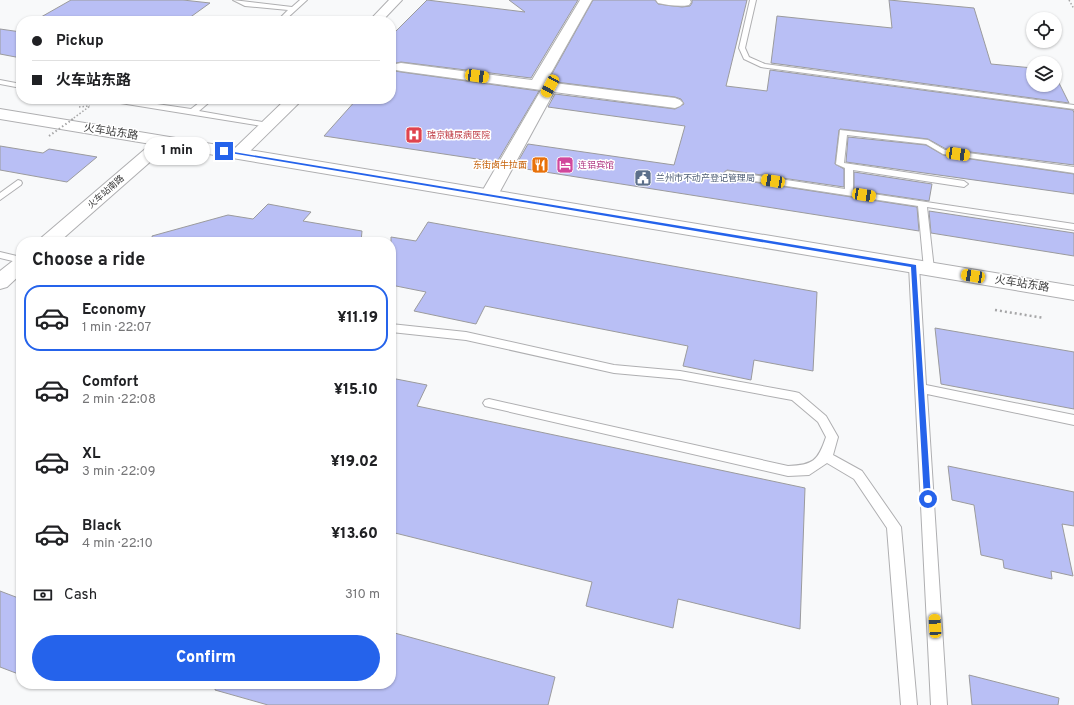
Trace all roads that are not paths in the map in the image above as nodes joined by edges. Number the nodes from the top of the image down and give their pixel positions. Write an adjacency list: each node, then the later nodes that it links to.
1 (236, 0): 8 (lane)
2 (304, 0): 8 (lane)
3 (396, 0): 10 (main road)
4 (586, 0): 14 (main road)
5 (662, 0): 7 (main road)
6 (753, 0): 19 (lane)
7 (685, 2)
8 (294, 9): 9 (lane)
9 (286, 16)
10 (380, 16)
11 (401, 67): 14 (main road)
12 (0, 82): 13 (lane)
13 (16, 85)
14 (543, 85): 15 (main road); 31 (main road)
15 (675, 103)
16 (141, 104): 20 (lane)
17 (203, 104): 20 (lane)
18 (290, 104): 22 (main road)
19 (1074, 107)
20 (193, 112): 22 (lane)
21 (0, 114): 23 (main road, 火车站东路)
22 (268, 125): 24 (main road)
23 (164, 141): 24 (main road, 火车站东路); 35 (main road, 火车站南路)
24 (239, 154): 31 (main road, 火车站东路)
25 (849, 167): 26 (lane); 29 (lane); 30 (lane)
26 (1074, 170)
27 (726, 174): 30 (lane)
28 (18, 183): 32 (lane)
29 (964, 184)
30 (849, 192): 33 (lane)
31 (489, 195): 38 (main road, 火车站东路)
32 (0, 197)
33 (922, 204): 34 (lane); 38 (lane)
34 (1074, 227)
35 (54, 237)
36 (0, 255): 37 (lane)
37 (16, 259)
38 (922, 267): 41 (main road, 火车站东路); 43 (lane)
39 (16, 268): 40 (main road)
40 (0, 282)
41 (1074, 293)
42 (396, 329): 46 (lane)
43 (921, 388): 45 (lane); 48 (lane)
44 (489, 403): 46 (lane)
45 (1074, 420)
46 (826, 457): 47 (lane)
47 (909, 705)
48 (939, 705)

